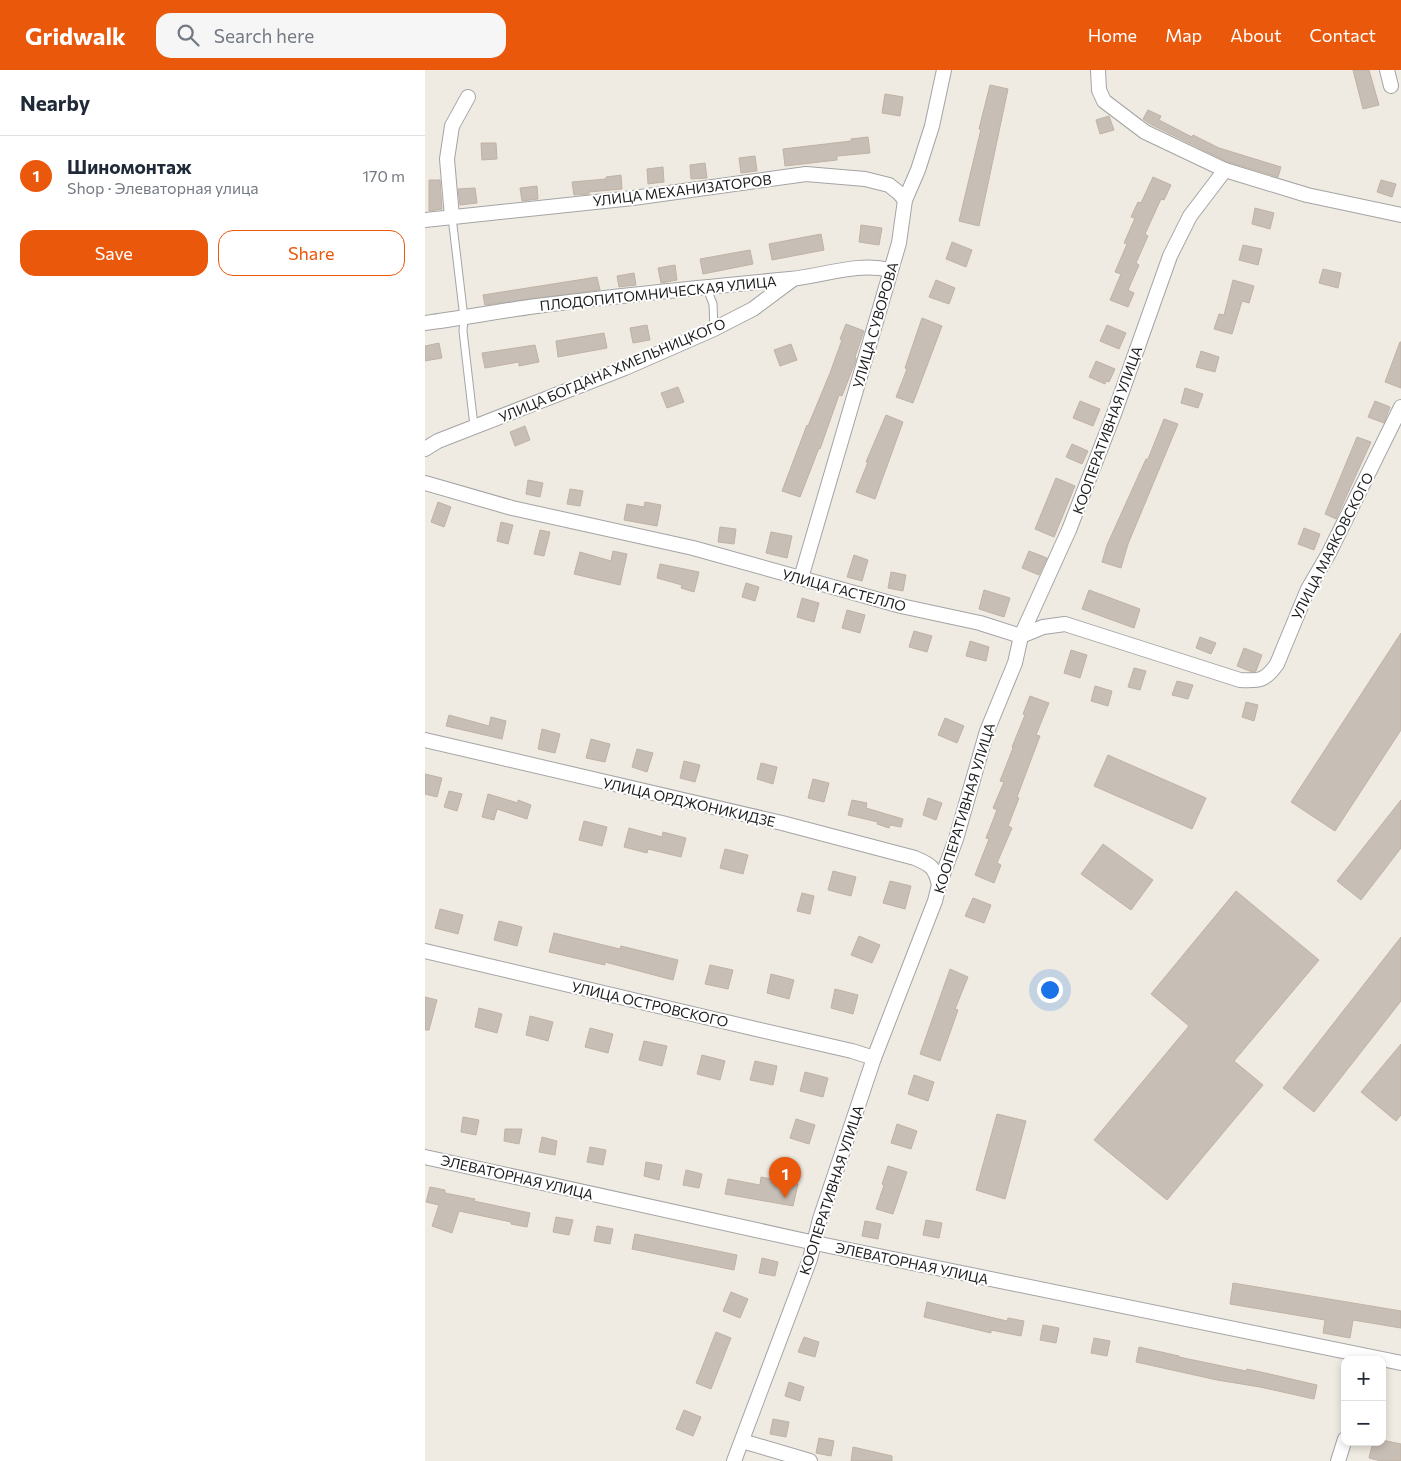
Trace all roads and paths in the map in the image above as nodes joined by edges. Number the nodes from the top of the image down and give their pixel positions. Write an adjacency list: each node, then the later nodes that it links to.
1 (944, 70): 7 (street, УЛИЦА СУВОРОВА)
2 (1098, 70): 6 (street)
3 (1387, 70): 4 (street)
4 (1391, 86)
5 (468, 97): 9 (street)
6 (1225, 170): 8 (street); 22 (street, КООПЕРАТИВНАЯ УЛИЦА)
7 (905, 200): 9 (street, УЛИЦА МЕХАНИЗАТОРОВ); 11 (street, УЛИЦА СУВОРОВА)
8 (1401, 215)
9 (452, 217): 10 (street, УЛИЦА МЕХАНИЗАТОРОВ); 14 (lane)
10 (425, 220)
11 (890, 270): 12 (street, ПЛОДОПИТОМНИЧЕСКАЯ УЛИЦА); 21 (street, УЛИЦА СУВОРОВА)
12 (793, 279): 13 (street, ПЛОДОПИТОМНИЧЕСКАЯ УЛИЦА); 16 (street, УЛИЦА БОГДАНА ХМЕЛЬНИЦКОГО)
13 (706, 286): 14 (street, ПЛОДОПИТОМНИЧЕСКАЯ УЛИЦА); 16 (lane)
14 (464, 318): 15 (street, ПЛОДОПИТОМНИЧЕСКАЯ УЛИЦА); 18 (lane)
15 (425, 323)
16 (714, 329): 18 (street, УЛИЦА БОГДАНА ХМЕЛЬНИЦКОГО)
17 (1401, 408): 22 (street, УЛИЦА МАЯКОВСКОГО)
18 (474, 426): 19 (street, УЛИЦА БОГДАНА ХМЕЛЬНИЦКОГО)
19 (425, 449)
20 (425, 483): 21 (street, УЛИЦА ГАСТЕЛЛО)
21 (801, 578): 22 (street, УЛИЦА ГАСТЕЛЛО)
22 (1021, 636): 24 (street, КООПЕРАТИВНАЯ УЛИЦА)
23 (425, 740): 24 (street, УЛИЦА ОРДЖОНИКИДЗЕ)
24 (939, 885): 26 (street, КООПЕРАТИВНАЯ УЛИЦА)
25 (425, 951): 26 (street, УЛИЦА ОСТРОВСКОГО)
26 (874, 1058): 28 (street, КООПЕРАТИВНАЯ УЛИЦА)
27 (425, 1157): 28 (street, ЭЛЕВАТОРНАЯ УЛИЦА)
28 (815, 1243): 29 (street, ЭЛЕВАТОРНАЯ УЛИЦА); 32 (street, КООПЕРАТИВНАЯ УЛИЦА)
29 (1359, 1356)
30 (1386, 1361): 31 (street, ЭЛЕВАТОРНАЯ УЛИЦА)
31 (1401, 1363)
32 (741, 1441): 34 (street, КООПЕРАТИВНАЯ УЛИЦА); 35 (street)
33 (1343, 1446): 36 (street)
34 (734, 1461)
35 (810, 1461)
36 (1338, 1461)

